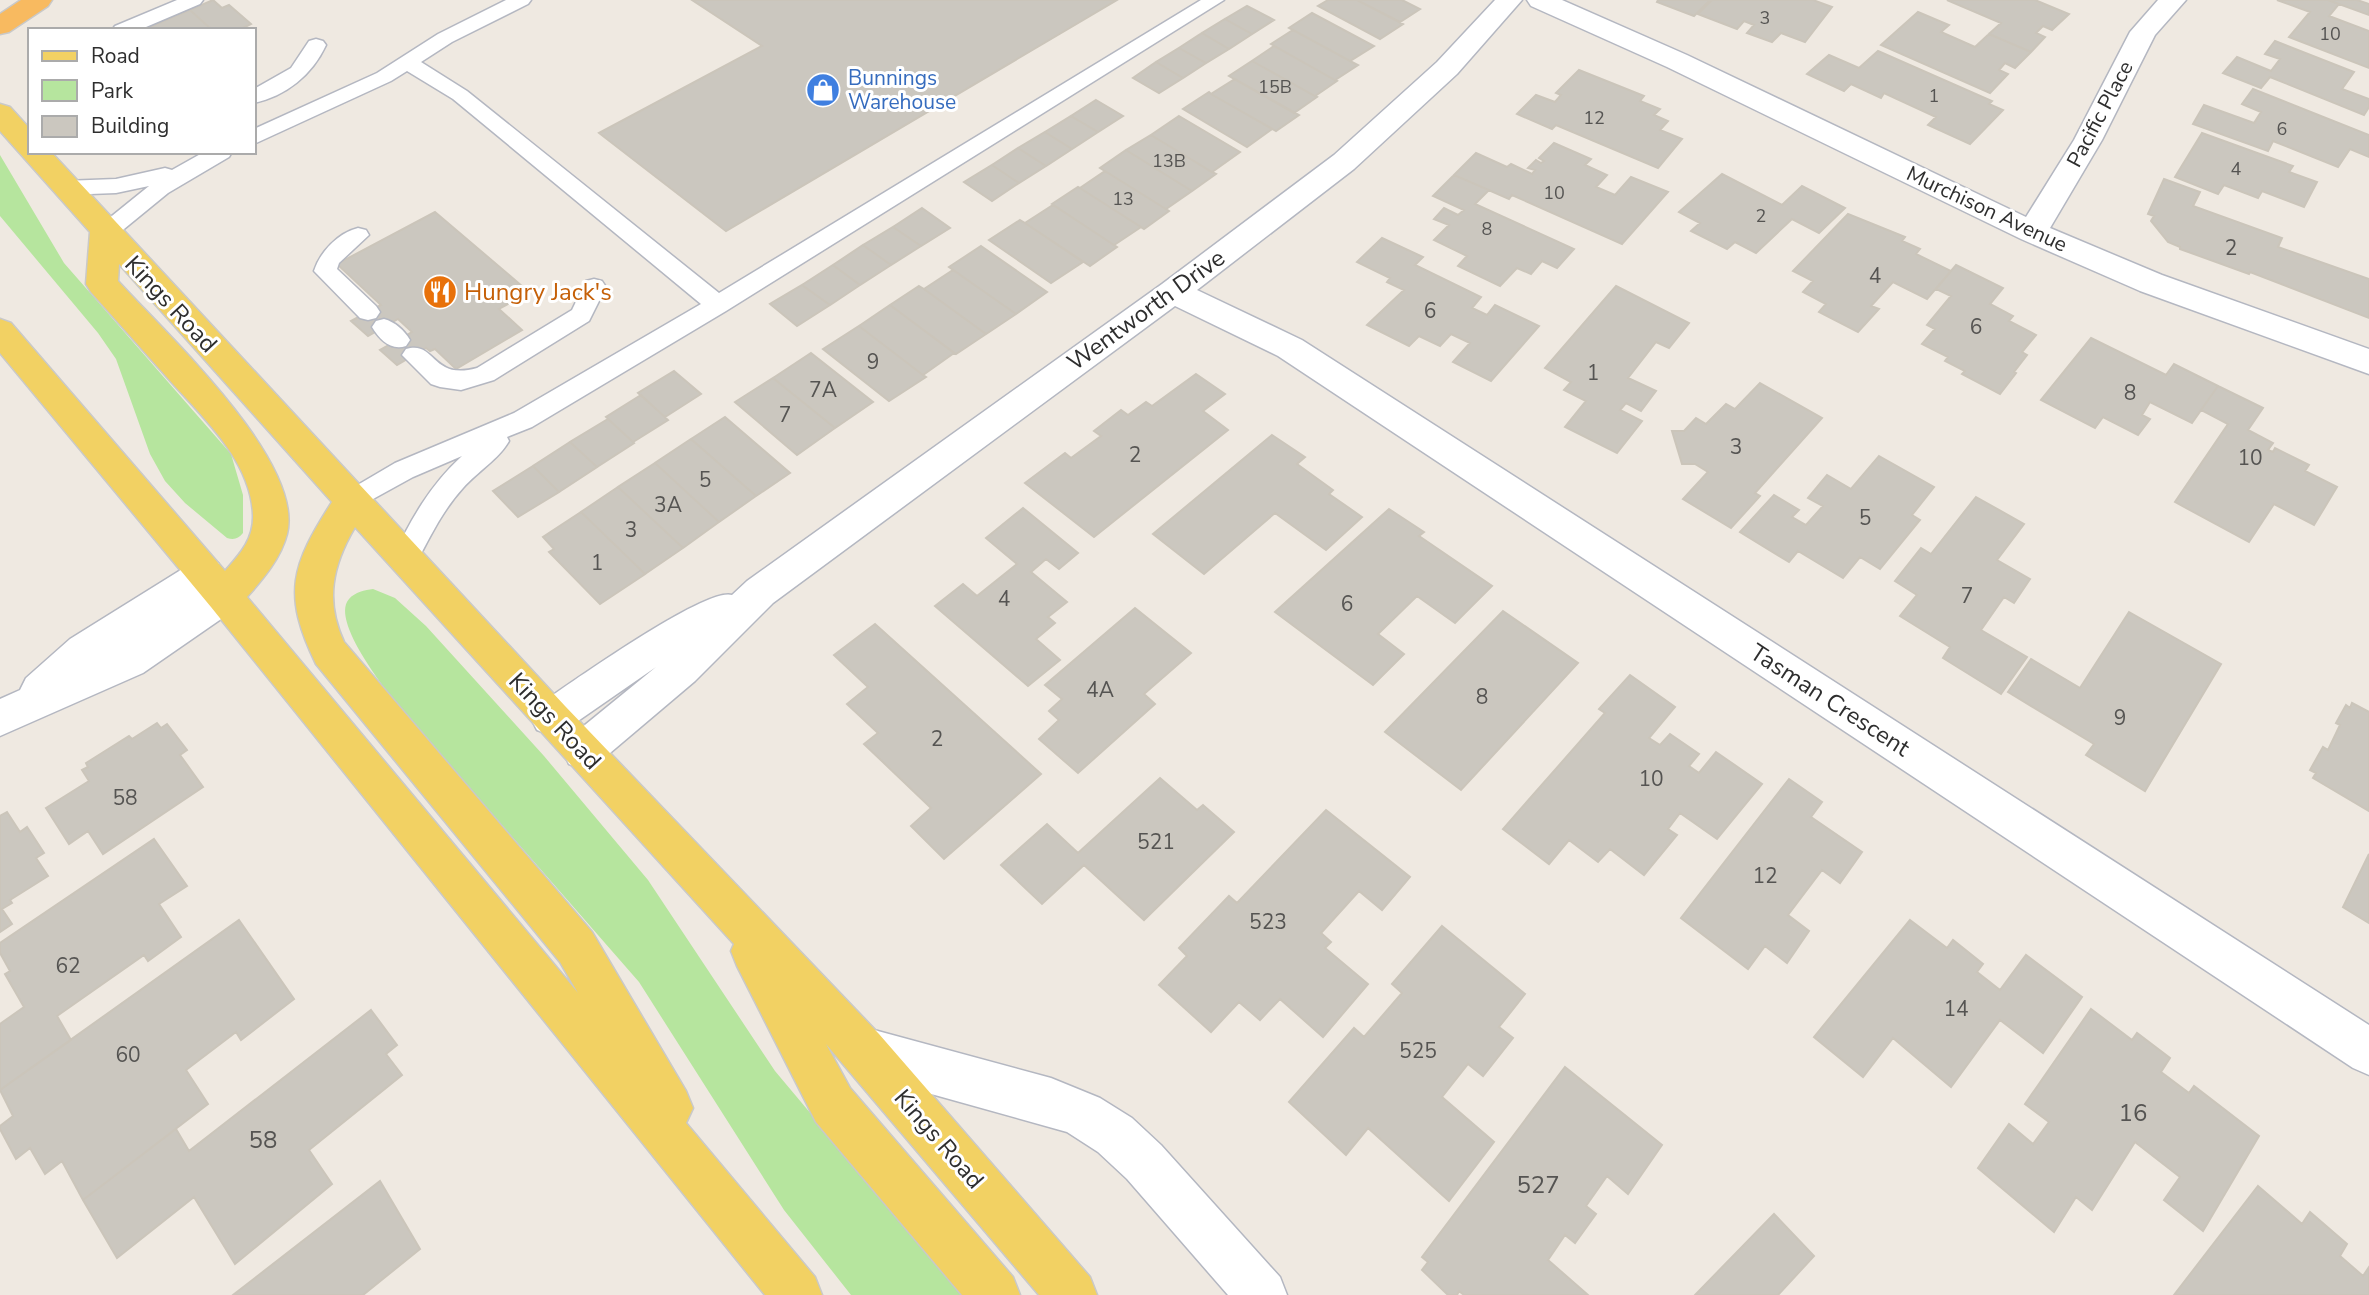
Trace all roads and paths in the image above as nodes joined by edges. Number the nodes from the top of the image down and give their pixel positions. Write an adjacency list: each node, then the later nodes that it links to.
1 (39, 0): 8 (highway)
2 (193, 0): 9 (lane)
3 (521, 0): 12 (lane)
4 (1214, 0): 27 (lane)
5 (1540, 0): 10 (street, Murchison Avenue)
6 (2173, 0): 21 (street, Pacific Place)
7 (1507, 3): 10 (street, Murchison Avenue); 24 (street, Wentworth Drive)
8 (0, 26)
9 (127, 28)
10 (1614, 34): 21 (street, Murchison Avenue)
11 (316, 46): 13 (lane)
12 (407, 62): 15 (lane); 27 (lane)
13 (256, 96)
14 (0, 113): 16 (main road)
15 (256, 136)
16 (28, 146)
17 (36, 154): 20 (main road, Kings Road)
18 (218, 154): 19 (lane)
19 (187, 169): 20 (lane); 22 (lane)
20 (64, 188): 22 (main road, Kings Road)
21 (2032, 232): 30 (street, Murchison Avenue)
22 (105, 233): 32 (main road, Kings Road); 34 (main road)
23 (358, 235): 25 (lane)
24 (1201, 271): 26 (street, Wentworth Drive); 29 (street, Tasman Crescent)
25 (594, 287)
26 (1173, 292): 29 (street, Tasman Crescent); 35 (street, Wentworth Drive)
27 (718, 305): 31 (lane)
28 (0, 331): 34 (main road)
29 (1290, 348): 41 (street, Tasman Crescent)
30 (2369, 362)
31 (523, 420): 32 (lane); 33 (lane)
32 (353, 500): 33 (main road, Kings Road); 42 (main road)
33 (405, 559): 37 (main road, Kings Road)
34 (214, 585): 36 (street); 42 (main road)
35 (760, 592): 37 (street, Wentworth Drive); 38 (street, Wentworth Drive)
36 (12, 712)
37 (551, 718): 38 (main road, Kings Road)
38 (583, 751): 39 (main road, Kings Road)
39 (730, 906): 40 (main road, Kings Road); 44 (main road)
40 (863, 1050): 45 (main road, Kings Road); 46 (street)
41 (2369, 1052)
42 (723, 1204): 43 (main road)
43 (797, 1295)
44 (995, 1295)
45 (1072, 1295)
46 (1262, 1295)

